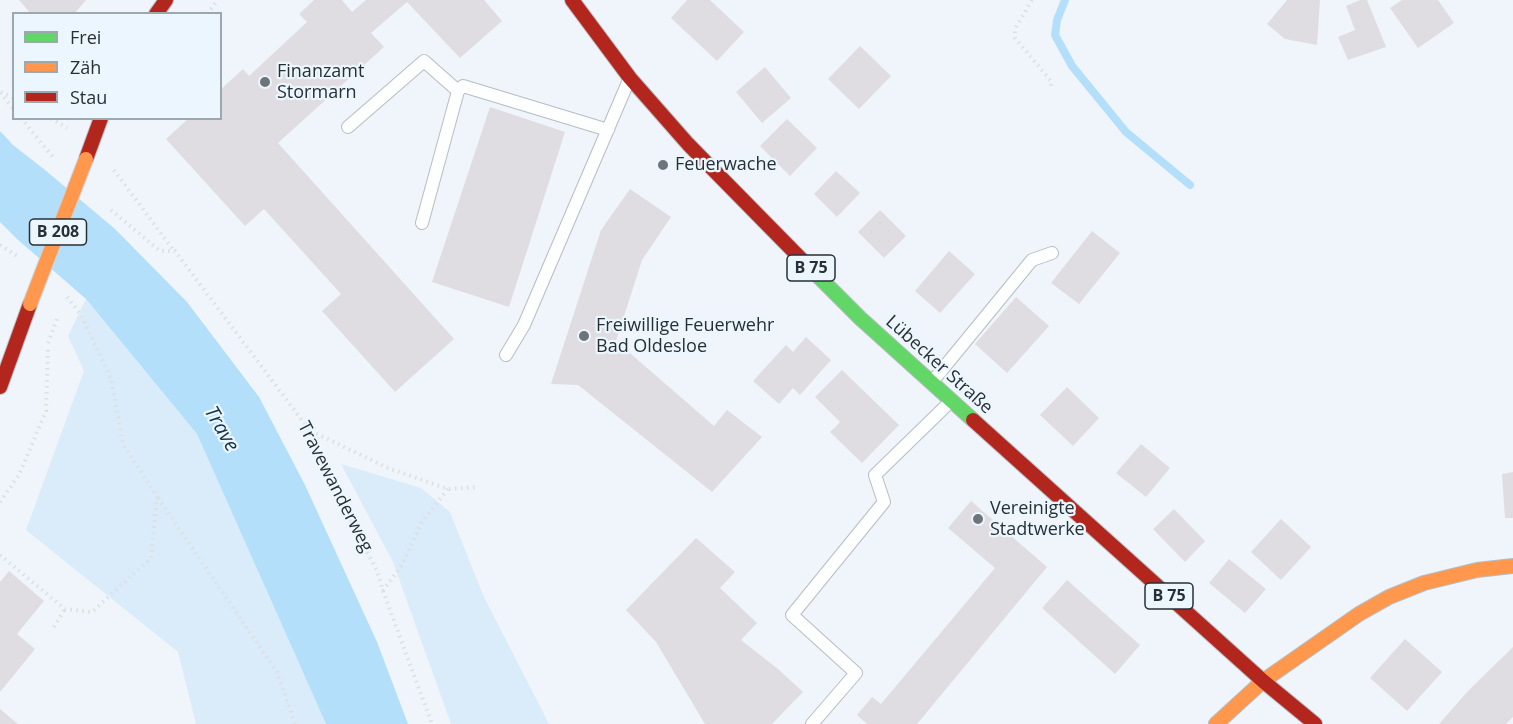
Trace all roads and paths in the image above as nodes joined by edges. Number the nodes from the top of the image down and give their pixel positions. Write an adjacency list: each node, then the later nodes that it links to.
1 (218, 0): 4 (path)
2 (572, 0): 5 (main road, Lübecker Straße / B 75)
3 (1032, 0): 6 (path)
4 (209, 12)
5 (630, 78): 14 (lane); 27 (main road, Lübecker Straße / B 75)
6 (1051, 89)
7 (458, 91): 13 (lane); 14 (lane); 19 (lane)
8 (0, 92): 9 (path)
9 (12, 107)
10 (23, 120): 16 (path)
11 (54, 120): 15 (path)
12 (100, 120): 28 (main road, B 208, bridge)
13 (348, 127)
14 (608, 130): 26 (lane)
15 (73, 131)
16 (53, 157)
17 (114, 169): 22 (path, Travewanderweg)
18 (111, 210): 22 (path)
19 (422, 223)
20 (0, 246): 21 (path)
21 (10, 251)
22 (175, 251): 30 (path, Travewanderweg)
23 (1052, 252): 27 (lane)
24 (81, 315): 33 (path)
25 (48, 343): 34 (path)
26 (506, 355)
27 (932, 382): 29 (main road, Lübecker Straße / B 75)
28 (0, 387)
29 (952, 400): 40 (main road, Lübecker Straße / B 75); 43 (lane)
30 (310, 431): 32 (path); 37 (path, Travewanderweg)
31 (479, 486): 32 (path)
32 (448, 489): 37 (path)
33 (157, 497): 38 (path); 41 (path)
34 (0, 502)
35 (0, 555): 38 (path)
36 (1513, 566): 40 (main road)
37 (383, 591): 42 (path, Travewanderweg)
38 (65, 609): 39 (path)
39 (54, 627)
40 (1263, 681): 44 (main road); 45 (main road, Lübecker Straße / B 75)
41 (295, 724)
42 (432, 724)
43 (812, 724)
44 (1216, 724)
45 (1315, 724)

